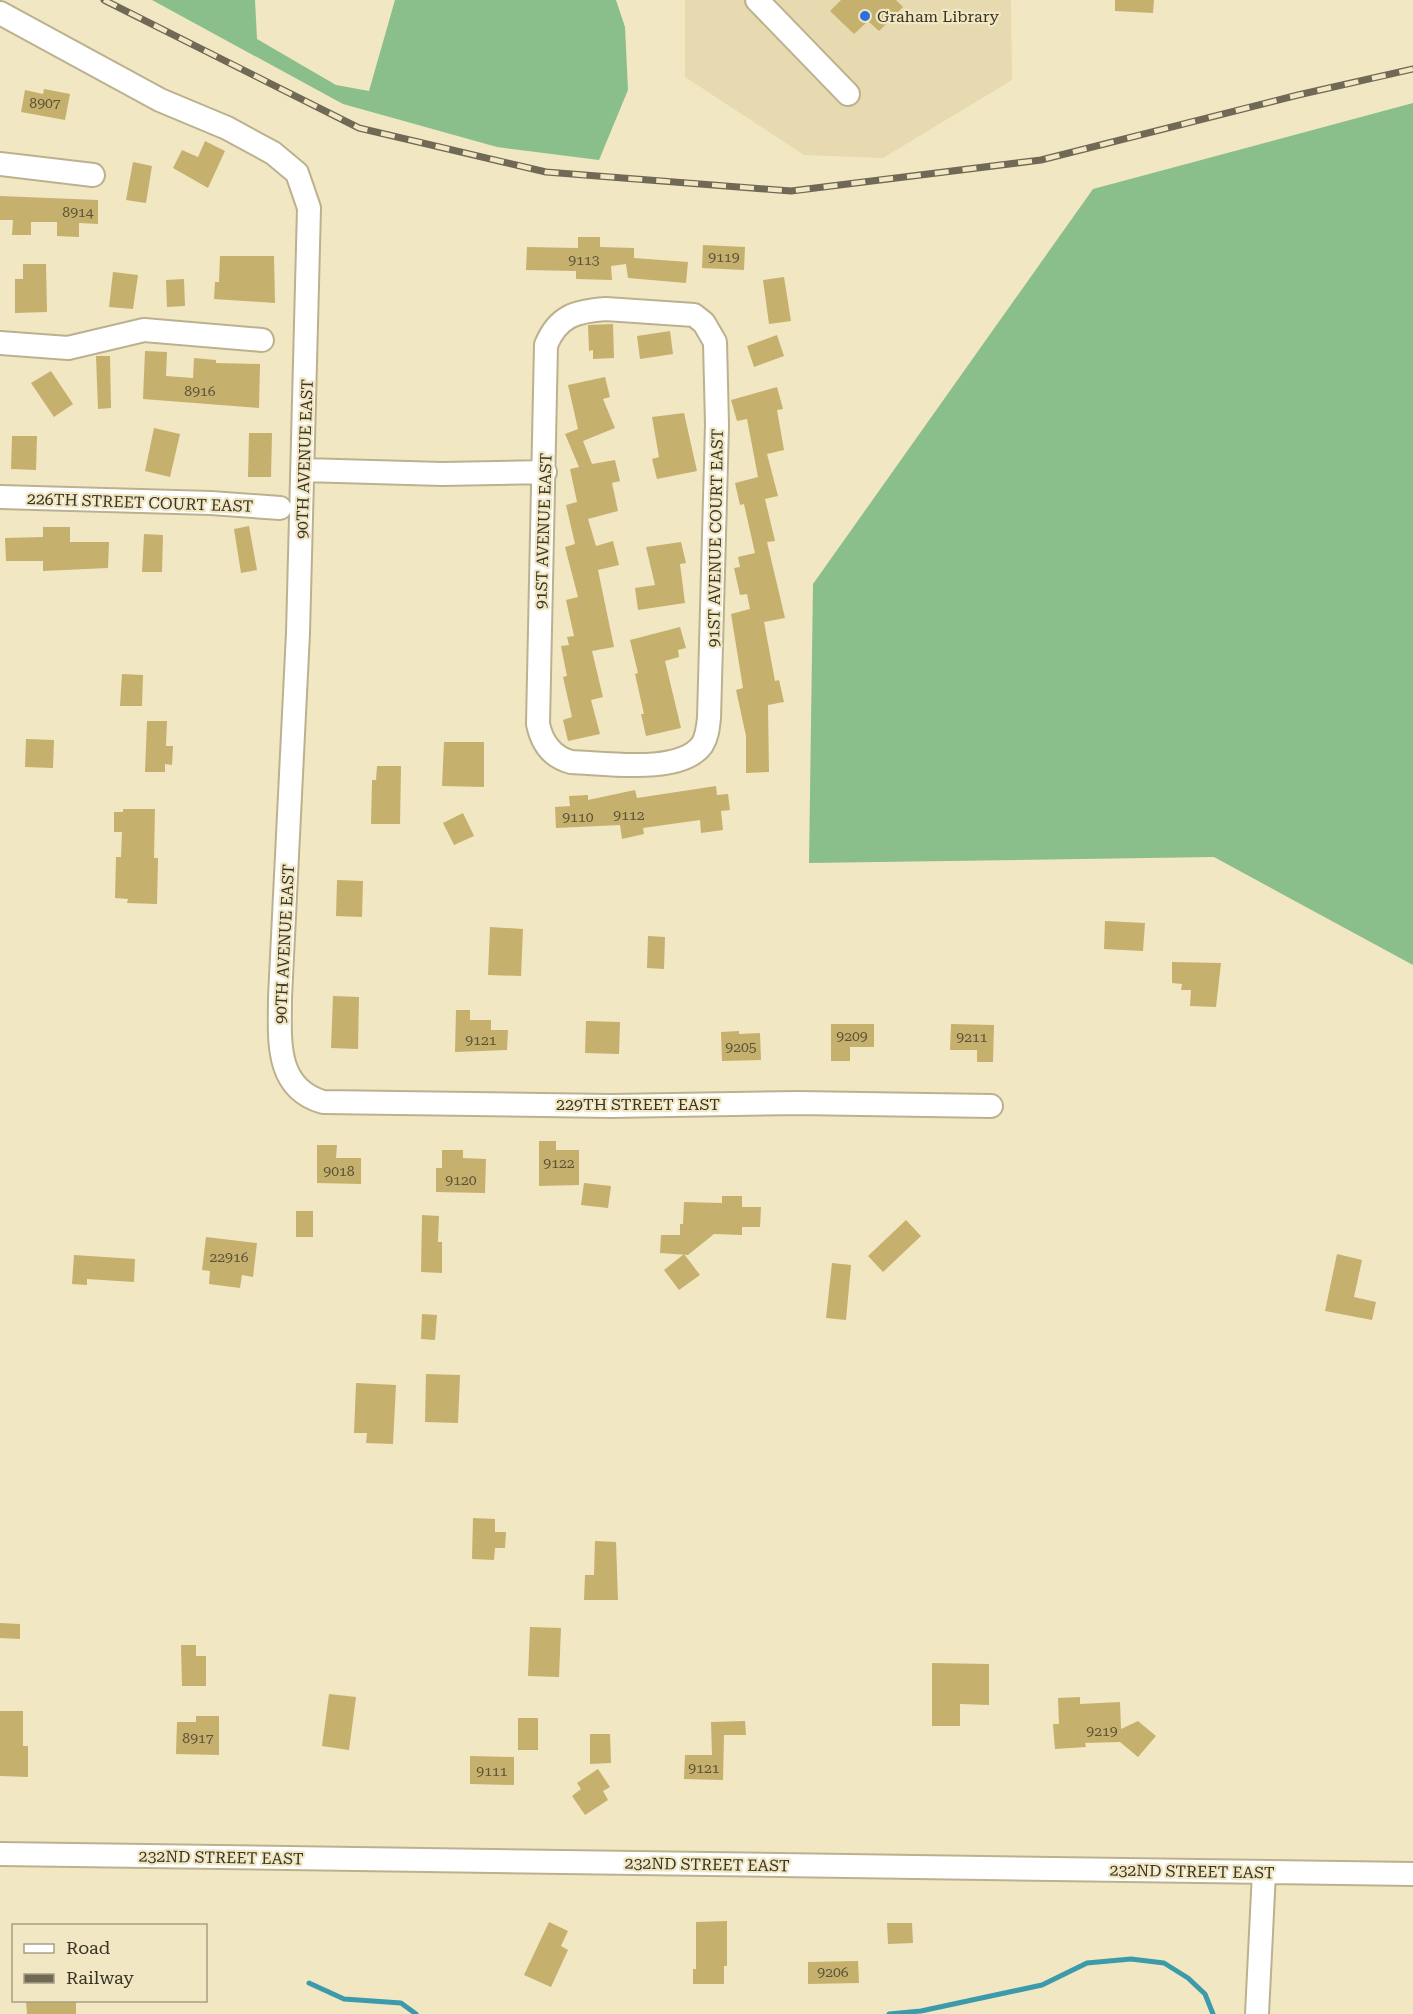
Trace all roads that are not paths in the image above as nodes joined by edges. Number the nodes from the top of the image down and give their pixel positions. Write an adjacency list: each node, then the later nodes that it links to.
1 (757, 0): 3 (street)
2 (1, 20): 9 (street, 90TH AVENUE EAST)
3 (848, 94)
4 (0, 164): 5 (street)
5 (93, 175)
6 (704, 323): 10 (street, 91ST AVENUE EAST); 13 (street, 91ST AVENUE COURT EAST)
7 (262, 340): 8 (street)
8 (0, 343)
9 (304, 470): 10 (street); 14 (street, 90TH AVENUE EAST)
10 (545, 472): 13 (street, 91ST AVENUE EAST)
11 (0, 497): 12 (street, 226TH STREET COURT EAST)
12 (280, 508)
13 (549, 748)
14 (292, 1082): 15 (street, 229TH STREET EAST)
15 (991, 1106)
16 (0, 1854): 17 (street, 232ND STREET EAST)
17 (1264, 1872): 18 (street, 232ND STREET EAST); 19 (street)
18 (1413, 1874)
19 (1257, 2014)

